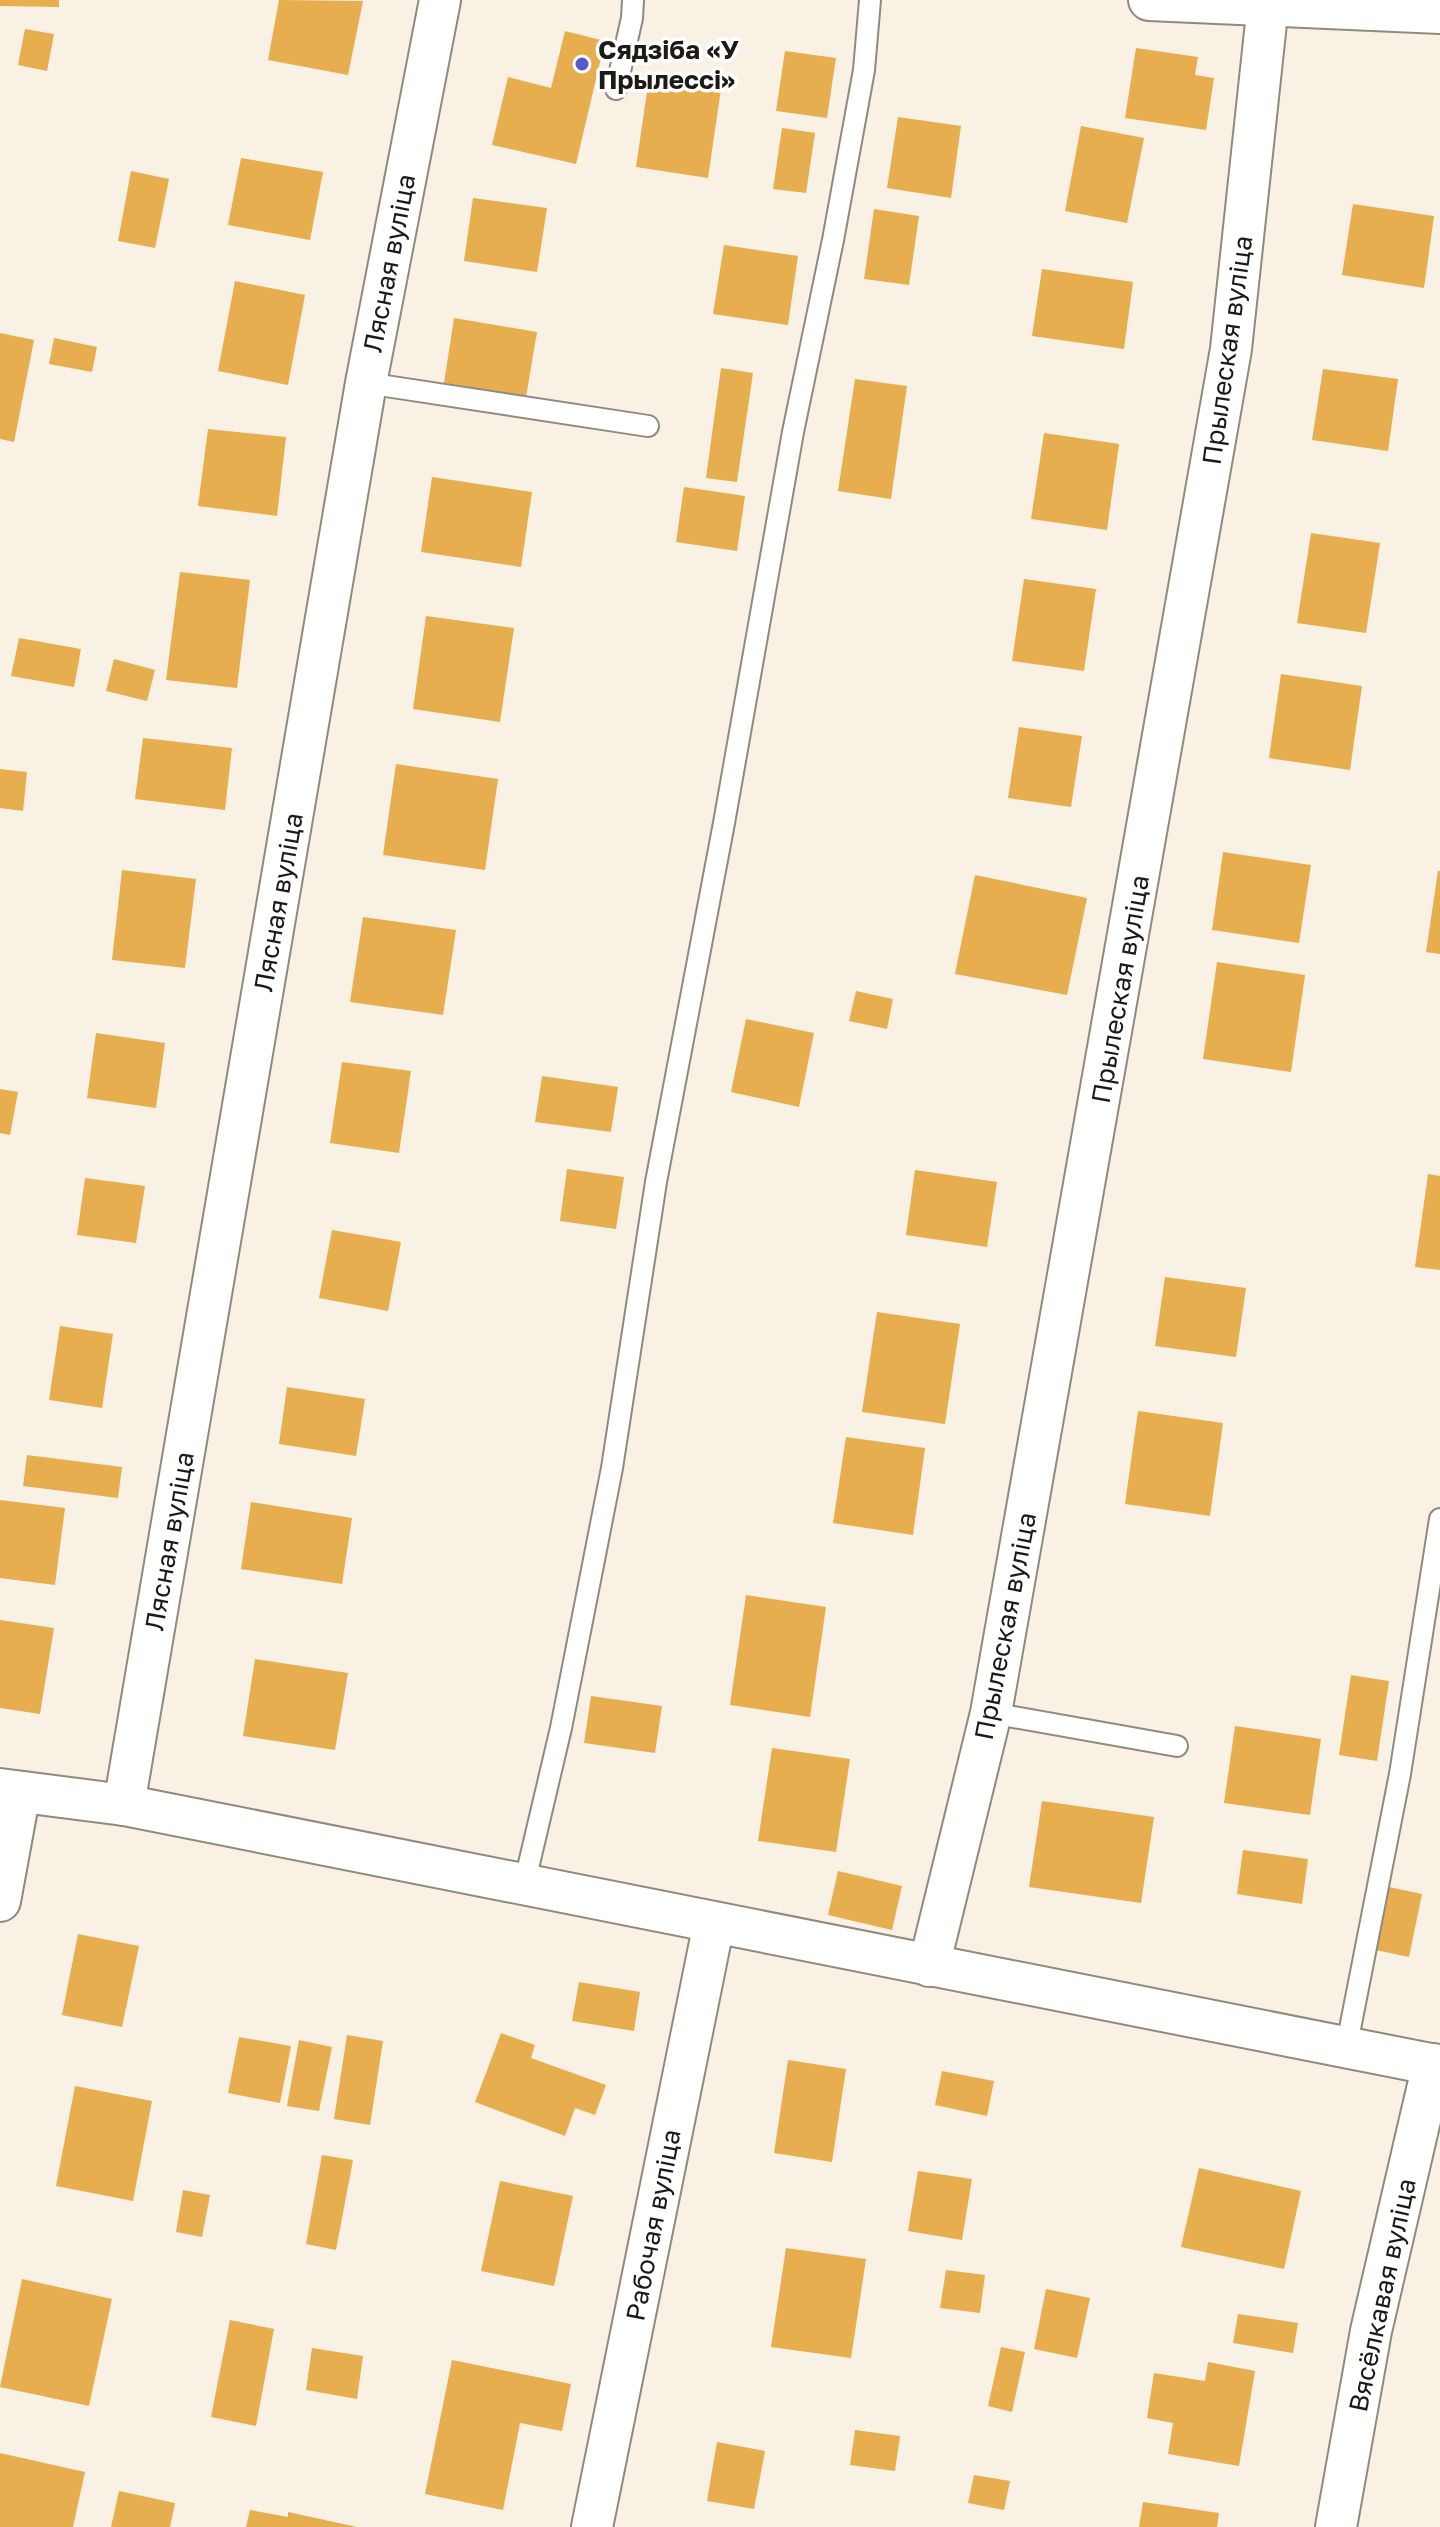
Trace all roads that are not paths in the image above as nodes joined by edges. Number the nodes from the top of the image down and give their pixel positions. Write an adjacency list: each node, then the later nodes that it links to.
1 (440, 0): 8 (street, Лясная вуліца)
2 (633, 0): 7 (lane)
3 (870, 0): 15 (lane)
4 (1149, 0): 5 (street)
5 (1268, 4): 6 (street); 11 (street, Прылеская вуліца)
6 (1440, 13)
7 (616, 89)
8 (366, 383): 9 (lane); 14 (street, Лясная вуліца)
9 (648, 426)
10 (1440, 1519): 19 (lane)
11 (991, 1713): 12 (lane); 18 (street, Прылеская вуліца)
12 (1177, 1746)
13 (10, 1791): 14 (street); 16 (street)
14 (124, 1805): 15 (street)
15 (524, 1885): 17 (street)
16 (0, 1901)
17 (714, 1923): 18 (street); 21 (street, Рабочая вуліца)
18 (929, 1966): 19 (street)
19 (1346, 2049): 20 (street)
20 (1436, 2065): 22 (street, Вясёлкавая вуліца)
21 (592, 2527)
22 (1336, 2527)

